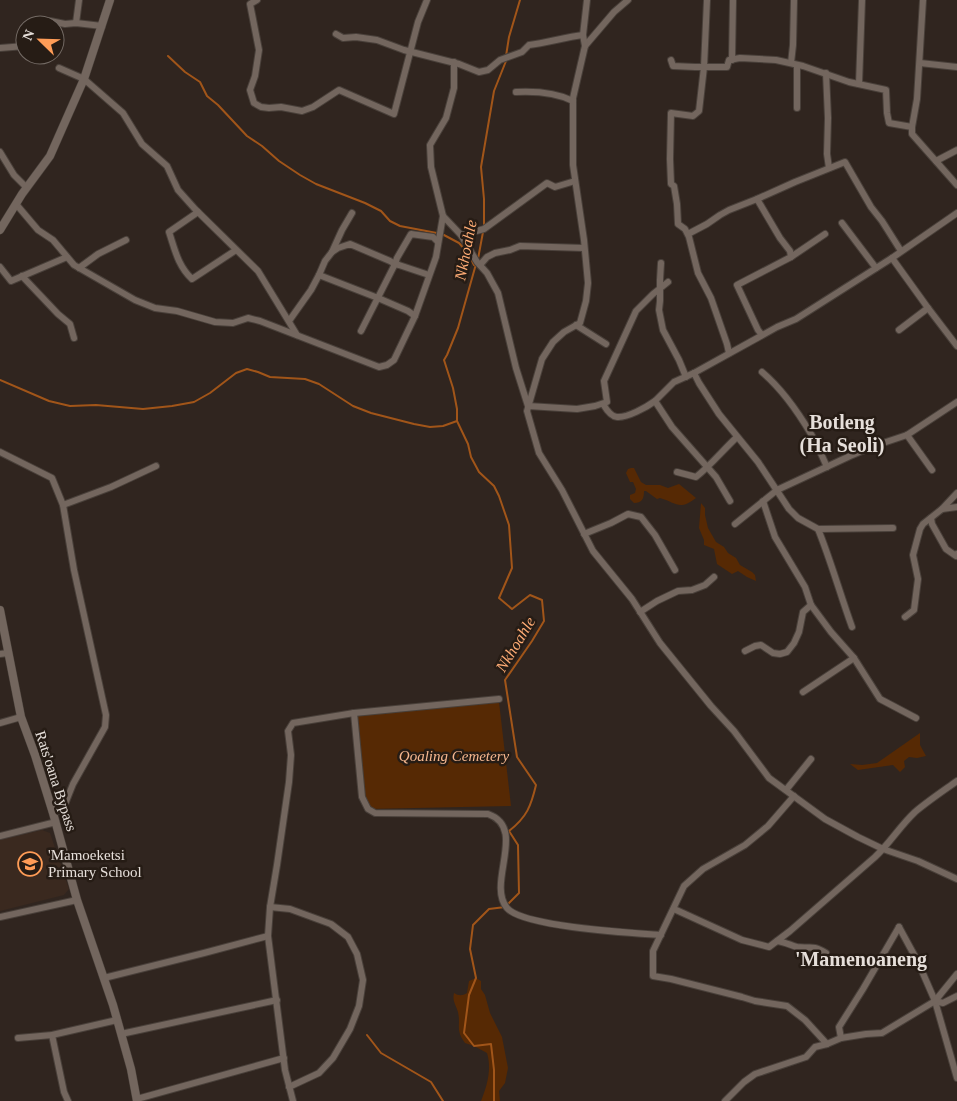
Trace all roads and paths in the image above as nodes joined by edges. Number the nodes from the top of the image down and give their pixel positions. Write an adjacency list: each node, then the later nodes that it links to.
1 (79, 0): 12 (street)
2 (110, 0): 14 (street)
3 (257, 0): 20 (street)
4 (427, 0): 20 (street)
5 (587, 0): 16 (street)
6 (628, 0): 17 (street)
7 (708, 0): 26 (street)
8 (733, 0): 22 (street)
9 (794, 0): 25 (street)
10 (862, 0): 31 (street)
11 (922, 0): 24 (street)
12 (76, 22): 13 (street); 14 (street)
13 (65, 24)
14 (102, 26): 30 (street)
15 (336, 34): 20 (street)
16 (583, 35): 17 (street); 23 (street)
17 (585, 46): 33 (street)
18 (15, 47): 19 (street)
19 (0, 48)
20 (410, 52): 23 (street)
21 (671, 60): 26 (street)
22 (732, 60): 25 (street); 26 (street)
23 (454, 62): 48 (street)
24 (920, 63): 28 (street); 35 (street)
25 (794, 64): 29 (street); 34 (street)
26 (704, 67): 51 (street)
27 (59, 68): 30 (street)
28 (957, 68)
29 (826, 73): 31 (street); 39 (street)
30 (84, 79): 42 (street); 45 (street)
31 (859, 84): 35 (street)
32 (516, 92): 33 (street)
33 (573, 101): 40 (street)
34 (797, 108)
35 (912, 127): 38 (street)
36 (957, 150): 38 (street)
37 (0, 152): 42 (street)
38 (936, 161): 41 (street)
39 (829, 168): 43 (street); 58 (street)
40 (575, 181): 53 (street); 56 (street)
41 (957, 185)
42 (28, 188): 44 (street)
43 (757, 199): 51 (street); 61 (street)
44 (16, 204): 50 (street); 60 (street)
45 (198, 212): 57 (street); 57 (street)
46 (352, 213): 59 (street)
47 (957, 213): 58 (street)
48 (443, 216): 53 (street); 55 (street)
49 (842, 224): 68 (street)
50 (0, 230)
51 (688, 234): 86 (street)
52 (825, 234): 61 (street)
53 (461, 236): 65 (street)
54 (126, 240): 67 (street)
55 (438, 242): 64 (street); 70 (street)
56 (584, 248): 65 (street); 78 (street)
57 (236, 250): 77 (street)
58 (901, 251): 62 (street)
59 (332, 252): 64 (street); 69 (street)
60 (67, 257): 67 (street); 71 (street)
61 (791, 257): 82 (street)
62 (892, 258): 68 (street); 75 (street)
63 (661, 263): 73 (street)
64 (395, 264): 70 (street); 74 (street)
65 (480, 265): 93 (street)
66 (0, 267): 71 (street)
67 (79, 268): 81 (street)
68 (876, 268): 82 (street)
69 (319, 275): 74 (street); 77 (street)
70 (429, 275): 76 (street)
71 (22, 276): 83 (street)
72 (668, 282): 73 (street)
73 (660, 288): 89 (street); 92 (street)
74 (378, 298): 76 (street); 80 (street)
75 (928, 308): 79 (street); 85 (street)
76 (415, 316): 81 (street)
77 (289, 321): 81 (street)
78 (576, 325): 84 (street); 93 (street)
79 (899, 330)
80 (361, 331)
81 (297, 335)
82 (762, 335): 86 (street)
83 (74, 338)
84 (606, 344)
85 (957, 346)
86 (729, 353): 88 (street)
87 (762, 372): 99 (street)
88 (694, 373): 89 (street); 95 (street)
89 (686, 376): 90 (street)
90 (655, 401): 92 (street); 98 (street)
91 (957, 402): 94 (street)
92 (603, 404): 93 (street)
93 (528, 406): 113 (street)
94 (907, 435): 99 (street); 100 (street)
95 (737, 438): 98 (street); 102 (street)
96 (0, 452): 106 (street)
97 (156, 466): 106 (street)
98 (708, 466): 101 (street); 104 (street)
99 (827, 467): 102 (street)
100 (932, 470)
101 (677, 472)
102 (777, 490): 105 (street); 111 (street)
103 (957, 493): 108 (street)
104 (730, 501)
105 (763, 501): 110 (street); 117 (street)
106 (63, 505): 135 (street)
107 (957, 507): 108 (street)
108 (942, 509): 109 (street)
109 (931, 518): 114 (street); 120 (street)
110 (735, 524)
111 (818, 528): 112 (street); 121 (street)
112 (893, 528)
113 (584, 534): 115 (street); 119 (street)
114 (957, 554)
115 (675, 570)
116 (714, 577): 119 (street)
117 (811, 605): 122 (street); 124 (street)
118 (0, 610): 123 (street, Rats'oana Bypass)
119 (640, 612): 133 (street)
120 (905, 617)
121 (852, 627)
122 (745, 651)
123 (4, 653): 128 (street, Rats'oana Bypass)
124 (854, 658): 125 (street); 129 (street)
125 (803, 692)
126 (499, 699): 127 (street)
127 (354, 712): 140 (street); 143 (street)
128 (21, 717): 130 (street); 135 (street, Rats'oana Bypass)
129 (916, 718)
130 (0, 722)
131 (811, 759): 133 (street)
132 (957, 781): 137 (street)
133 (786, 790): 134 (street)
134 (794, 796): 137 (street); 141 (street)
135 (55, 818): 136 (street); 139 (street, Rats'oana Bypass)
136 (0, 836)
137 (883, 849): 138 (street); 145 (street)
138 (957, 879)
139 (77, 900): 142 (street); 148 (street, Rats'oana Bypass)
140 (270, 907): 144 (street); 160 (street)
141 (674, 909): 143 (street); 145 (street)
142 (0, 917)
143 (661, 935): 157 (street)
144 (268, 936): 148 (street); 150 (street)
145 (776, 941): 146 (street)
146 (826, 953)
147 (957, 974): 151 (street)
148 (104, 978): 152 (street, Rats'oana Bypass)
149 (957, 996): 151 (street)
150 (277, 1000): 153 (street); 158 (street)
151 (935, 1001): 156 (street); 156 (street); 159 (street)
152 (117, 1020): 153 (street, Rats'oana Bypass); 154 (street)
153 (121, 1034): 161 (street, Rats'oana Bypass)
154 (52, 1035): 155 (street); 162 (street)
155 (18, 1038)
156 (841, 1038): 157 (street)
157 (828, 1044): 164 (street)
158 (284, 1058): 160 (street); 161 (street)
159 (957, 1078)
160 (289, 1087): 163 (street)
161 (137, 1100)
162 (68, 1101)
163 (293, 1101)
164 (725, 1101)

